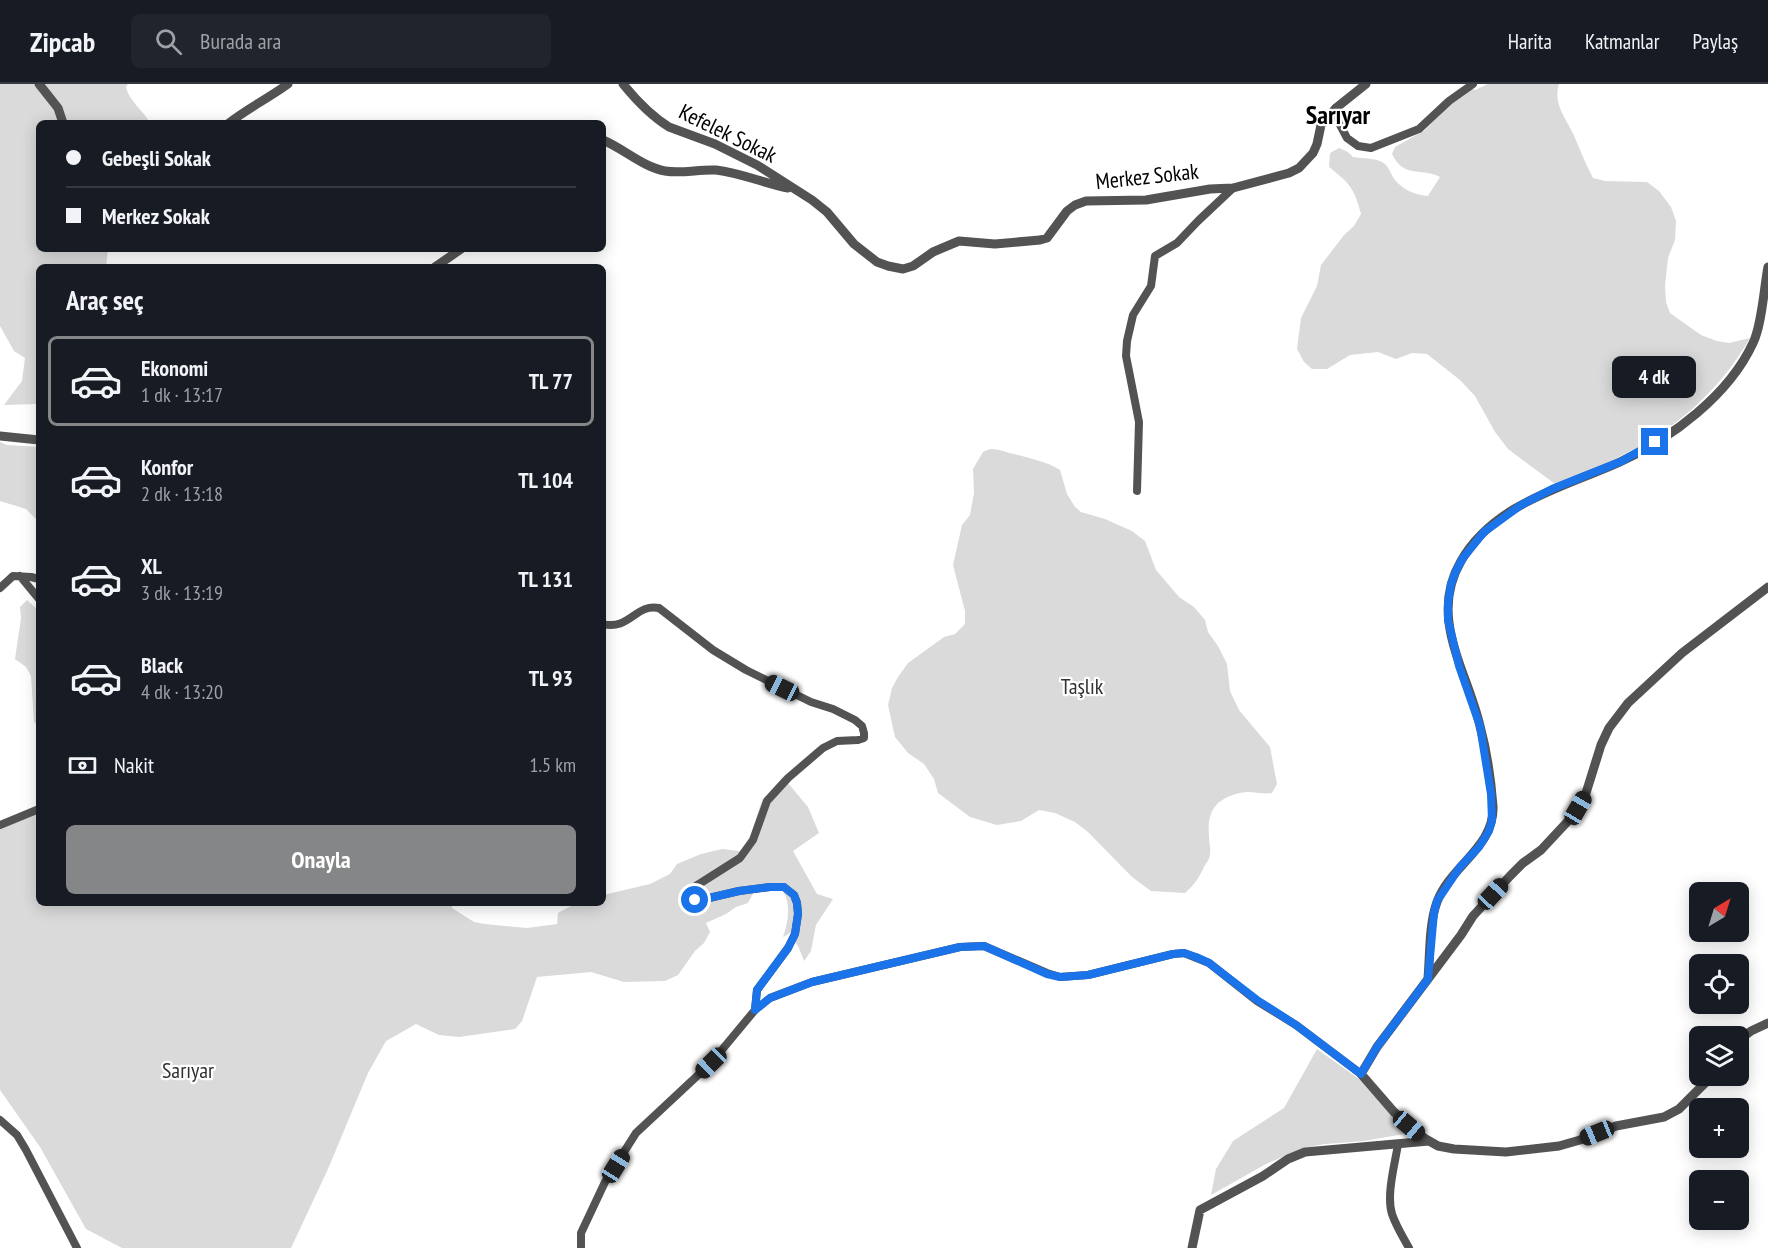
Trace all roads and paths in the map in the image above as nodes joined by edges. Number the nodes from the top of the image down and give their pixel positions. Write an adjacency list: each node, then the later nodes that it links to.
1 (39, 84): 7 (street)
2 (288, 84): 8 (street)
3 (623, 84): 11 (street, Kefelek Sokak)
4 (1366, 84): 6 (street, Merkez Sokak)
5 (1473, 84): 6 (street)
6 (1336, 108): 10 (street, Merkez Sokak)
7 (62, 120)
8 (233, 120)
9 (606, 142): 11 (street)
10 (1233, 188): 11 (street, Merkez Sokak); 17 (street, Merkez Sokak)
11 (793, 189)
12 (457, 252): 13 (street)
13 (439, 264)
14 (1768, 267): 26 (street)
15 (0, 436): 16 (street)
16 (36, 440)
17 (1137, 491)
18 (20, 576): 19 (street); 21 (street); 22 (street)
19 (36, 579)
20 (1768, 587): 26 (street)
21 (0, 588)
22 (36, 595)
23 (606, 624): 27 (street)
24 (36, 810): 25 (street)
25 (0, 825)
26 (1428, 979): 30 (street)
27 (755, 1010): 30 (street); 36 (street)
28 (1768, 1023): 29 (street)
29 (1749, 1033)
30 (1361, 1074): 33 (street)
31 (1702, 1086): 33 (street)
32 (0, 1120): 35 (street)
33 (1429, 1141): 34 (street)
34 (1398, 1144): 37 (street); 38 (street)
35 (77, 1248)
36 (581, 1248)
37 (1192, 1248)
38 (1409, 1248)

